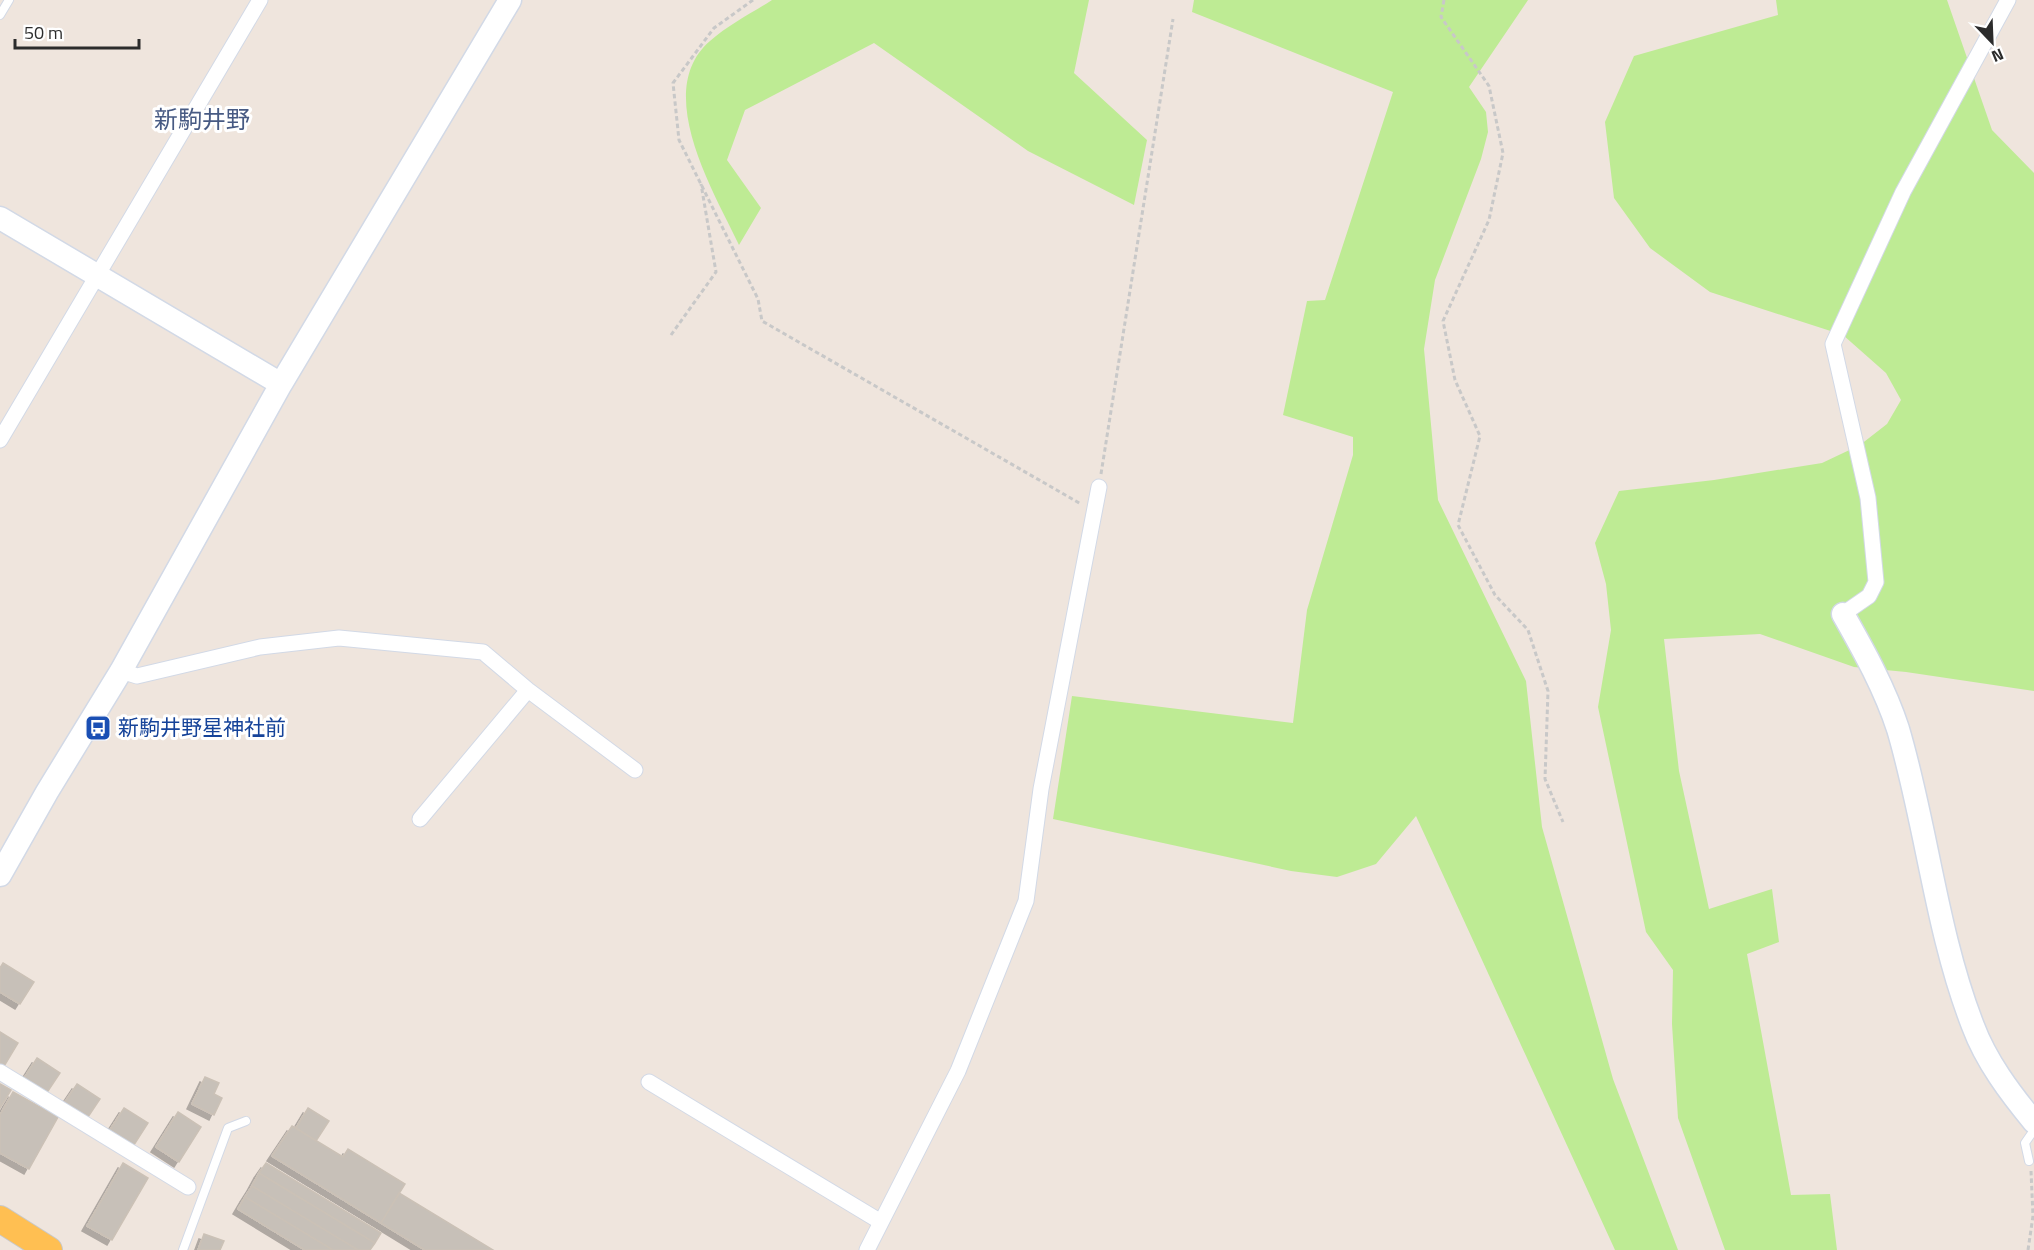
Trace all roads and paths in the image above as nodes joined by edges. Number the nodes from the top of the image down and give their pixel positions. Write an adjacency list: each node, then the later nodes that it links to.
1 (9, 0): 7 (lane)
2 (260, 0): 11 (street)
3 (510, 0): 13 (street)
4 (753, 0): 9 (path)
5 (1444, 0): 22 (path)
6 (2008, 0): 17 (street)
7 (0, 15)
8 (1173, 19): 15 (path)
9 (700, 179): 12 (path); 16 (path)
10 (0, 218): 11 (street)
11 (98, 276): 13 (street); 14 (street)
12 (671, 335)
13 (281, 384): 18 (street)
14 (0, 440)
15 (1099, 487): 16 (street)
16 (1094, 512): 32 (street)
17 (1843, 614): 27 (street)
18 (122, 671): 19 (street); 23 (street)
19 (528, 690): 20 (street); 21 (street)
20 (635, 770)
21 (420, 819)
22 (1563, 822)
23 (0, 875)
24 (0, 1072): 30 (street)
25 (649, 1082): 32 (street)
26 (246, 1121): 34 (lane)
27 (2034, 1122)
28 (2034, 1130): 29 (lane)
29 (2029, 1161): 36 (path)
30 (188, 1187)
31 (0, 1219): 33 (main road)
32 (881, 1222): 35 (street)
33 (49, 1250)
34 (183, 1250)
35 (867, 1250)
36 (2028, 1250)

